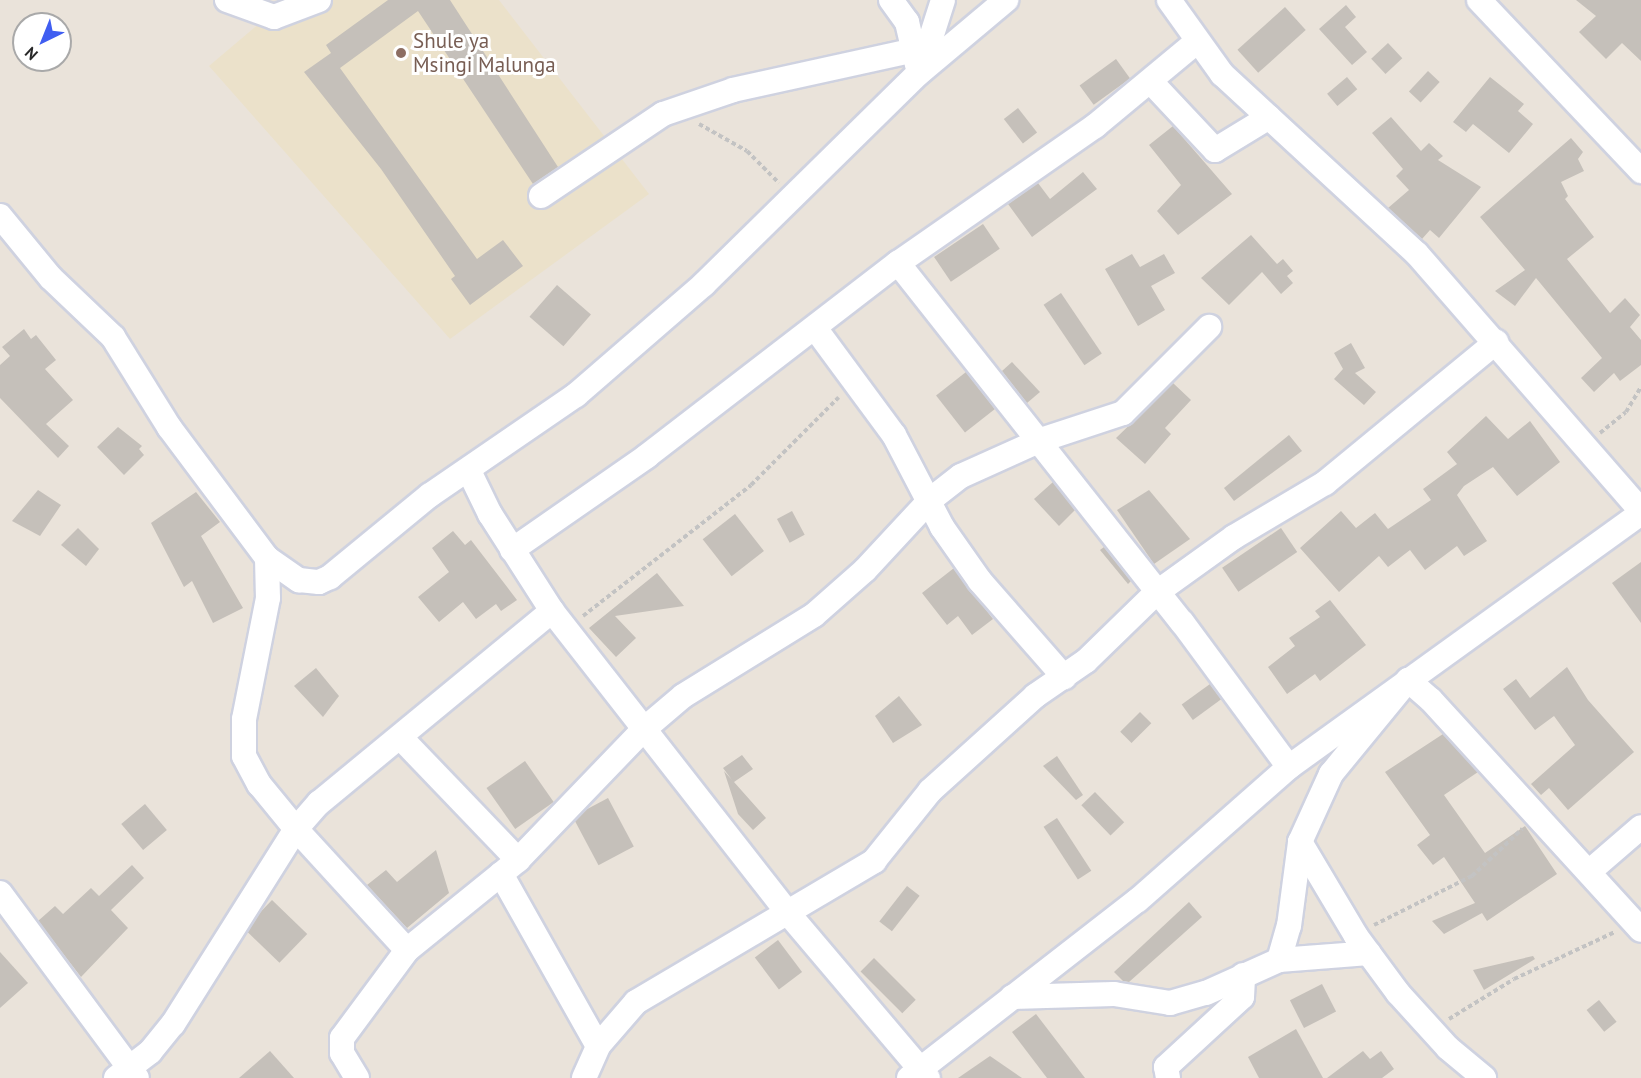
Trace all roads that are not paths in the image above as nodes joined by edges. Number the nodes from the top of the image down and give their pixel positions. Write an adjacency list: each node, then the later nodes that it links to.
1 (226, 0): 2 (street)
2 (319, 0)
3 (891, 0): 9 (street)
4 (943, 0): 9 (street)
5 (1006, 0): 9 (street)
6 (1169, 0): 8 (street)
7 (1479, 0): 12 (street)
8 (1196, 42): 10 (street); 11 (street)
9 (917, 62): 13 (street); 20 (street)
10 (1152, 83): 11 (street); 15 (street)
11 (1269, 117): 18 (street)
12 (1641, 171)
13 (541, 196)
14 (0, 216): 24 (street)
15 (898, 263): 17 (street); 19 (street)
16 (1209, 327): 19 (street)
17 (815, 328): 21 (street); 23 (street)
18 (1496, 342): 22 (street); 25 (street)
19 (1041, 440): 21 (street); 25 (street)
20 (469, 471): 23 (street); 24 (street)
21 (930, 500): 27 (street); 29 (street)
22 (1641, 512): 28 (street)
23 (512, 550): 26 (street)
24 (267, 558): 33 (street)
25 (1156, 593): 27 (street); 31 (street)
26 (558, 620): 29 (street); 30 (street)
27 (1064, 677): 38 (street)
28 (1408, 680): 31 (street); 34 (street); 36 (street)
29 (643, 730): 35 (street); 38 (street)
30 (401, 738): 33 (street); 35 (street)
31 (1289, 767): 44 (street)
32 (1641, 827): 36 (street)
33 (296, 829): 40 (street); 46 (street)
34 (1300, 842): 41 (street); 42 (street)
35 (510, 867): 40 (street); 45 (street)
36 (1590, 871): 39 (street)
37 (0, 893): 46 (street)
38 (787, 912): 45 (street); 47 (street)
39 (1638, 927)
40 (407, 950): 48 (street)
41 (1369, 953): 42 (street); 51 (street)
42 (1279, 960): 43 (street)
43 (1243, 975): 44 (street); 50 (street)
44 (1012, 997): 47 (street)
45 (598, 1046): 49 (street)
46 (128, 1075)
47 (919, 1075)
48 (357, 1078)
49 (584, 1078)
50 (1168, 1078)
51 (1484, 1078)

